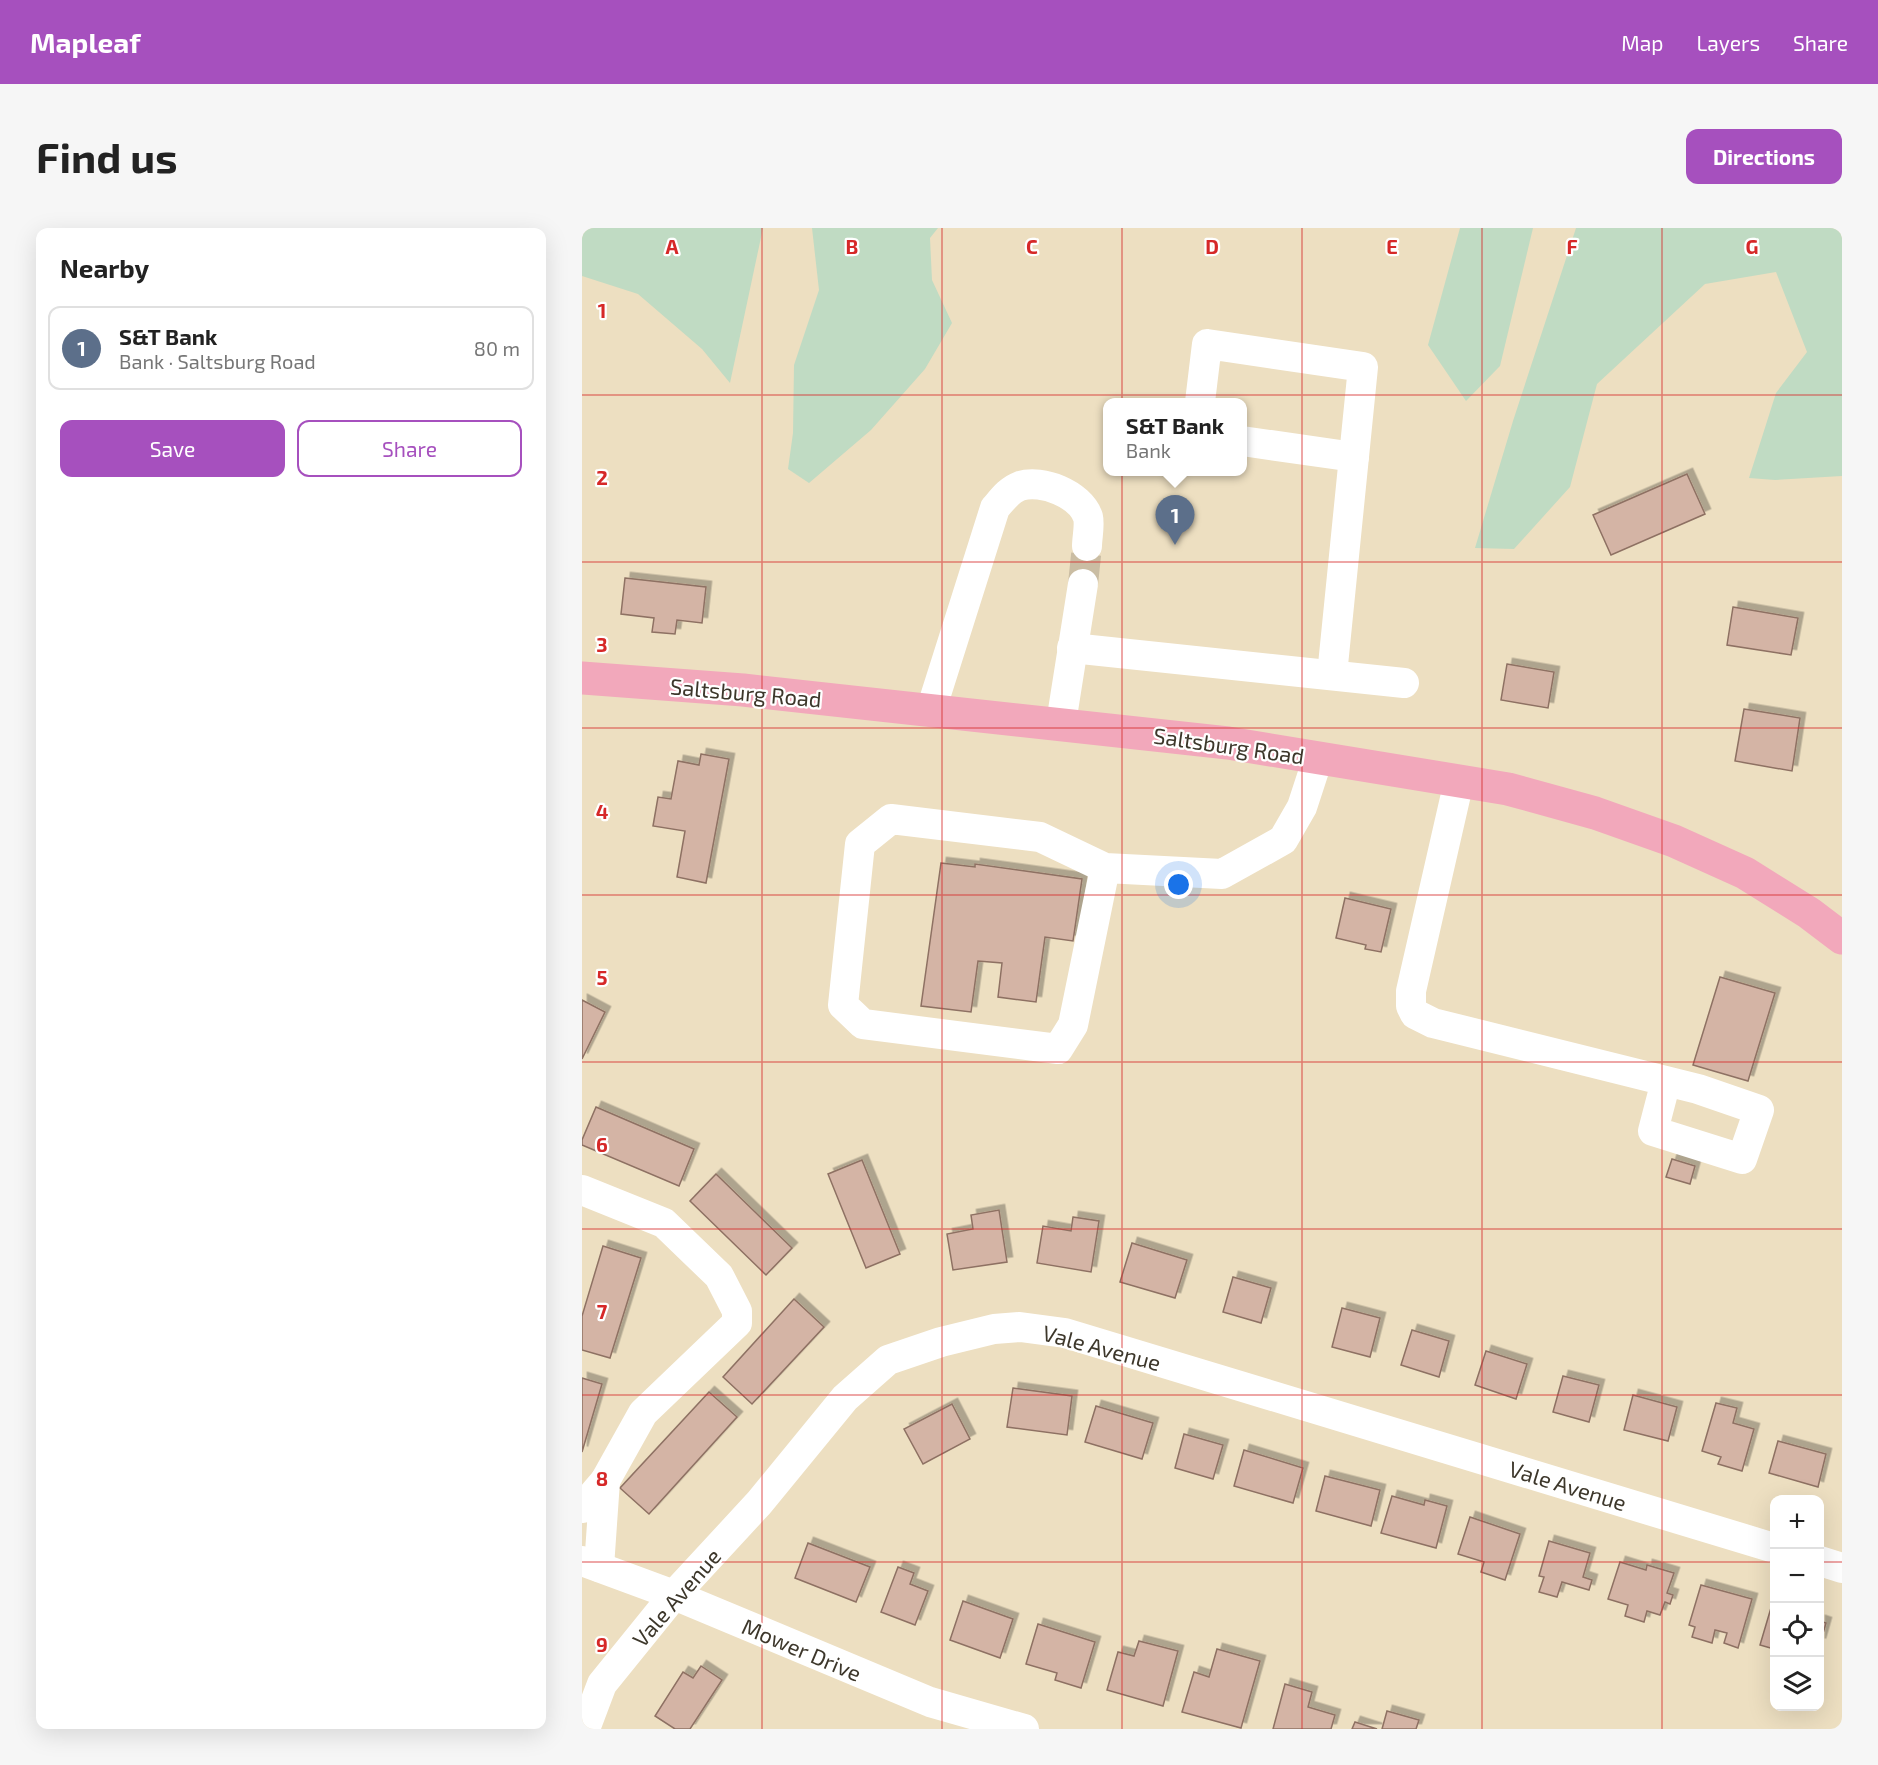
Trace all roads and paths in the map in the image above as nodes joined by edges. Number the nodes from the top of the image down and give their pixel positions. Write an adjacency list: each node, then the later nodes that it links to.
1 (1200, 398): 3 (street)
2 (1247, 442): 3 (street)
3 (1354, 458): 7 (street)
4 (1087, 546): 10 (street)
5 (1083, 584): 6 (street)
6 (1072, 648): 7 (street); 11 (street)
7 (1332, 675): 9 (street)
8 (582, 678): 10 (main road, Saltsburg Road)
9 (1404, 683)
10 (931, 710): 11 (main road, Saltsburg Road)
11 (1061, 723): 12 (main road, Saltsburg Road)
12 (1318, 758): 13 (main road, Saltsburg Road); 14 (street)
13 (1459, 781): 15 (main road, Saltsburg Road); 16 (street)
14 (1105, 868): 14 (street)
15 (1842, 938)
16 (1666, 1081)
17 (582, 1191): 18 (street)
18 (605, 1481): 19 (street); 22 (street)
19 (582, 1509)
20 (1770, 1547): 24 (street, Vale Avenue)
21 (1824, 1562): 23 (street)
22 (590, 1564): 24 (street, Mower Drive)
23 (1842, 1568)
24 (674, 1595): 25 (street, Vale Avenue); 26 (street, Mower Drive)
25 (585, 1729)
26 (1024, 1729)

